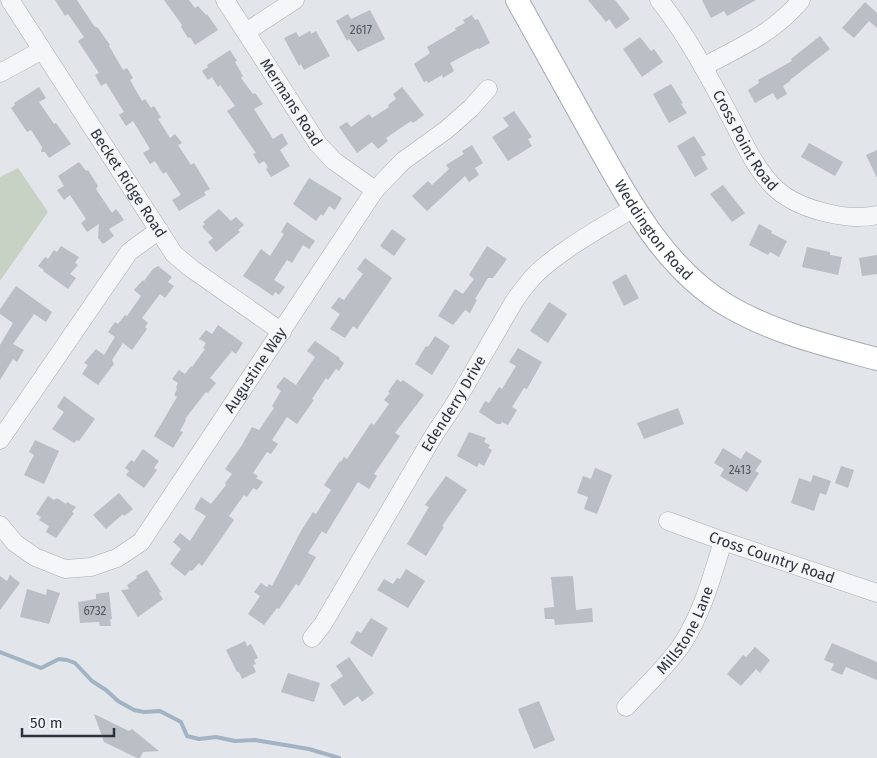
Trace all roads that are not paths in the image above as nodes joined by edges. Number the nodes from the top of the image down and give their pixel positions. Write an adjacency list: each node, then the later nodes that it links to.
1 (10, 0): 8 (street, Becket Ridge Road)
2 (225, 0): 7 (street, Mermans Road)
3 (296, 0): 7 (street)
4 (517, 0): 13 (main road, Weddington Road)
5 (659, 0): 9 (street, Cross Point Road)
6 (801, 0): 9 (street)
7 (246, 32): 12 (street, Mermans Road)
8 (42, 50): 10 (street); 15 (street, Becket Ridge Road)
9 (703, 67): 14 (street, Cross Point Road)
10 (0, 73)
11 (488, 90): 12 (street, Augustine Way)
12 (375, 190): 16 (street, Augustine Way)
13 (635, 207): 17 (main road, Weddington Road); 23 (street, Edenderry Drive)
14 (877, 215)
15 (159, 230): 16 (street, Becket Ridge Road); 18 (street)
16 (282, 332): 20 (street, Augustine Way)
17 (877, 359)
18 (0, 440)
19 (668, 521): 21 (street, Cross Country Road)
20 (0, 525)
21 (722, 542): 22 (street, Cross Country Road); 24 (street, Millstone Lane)
22 (877, 594)
23 (312, 638)
24 (626, 707)

